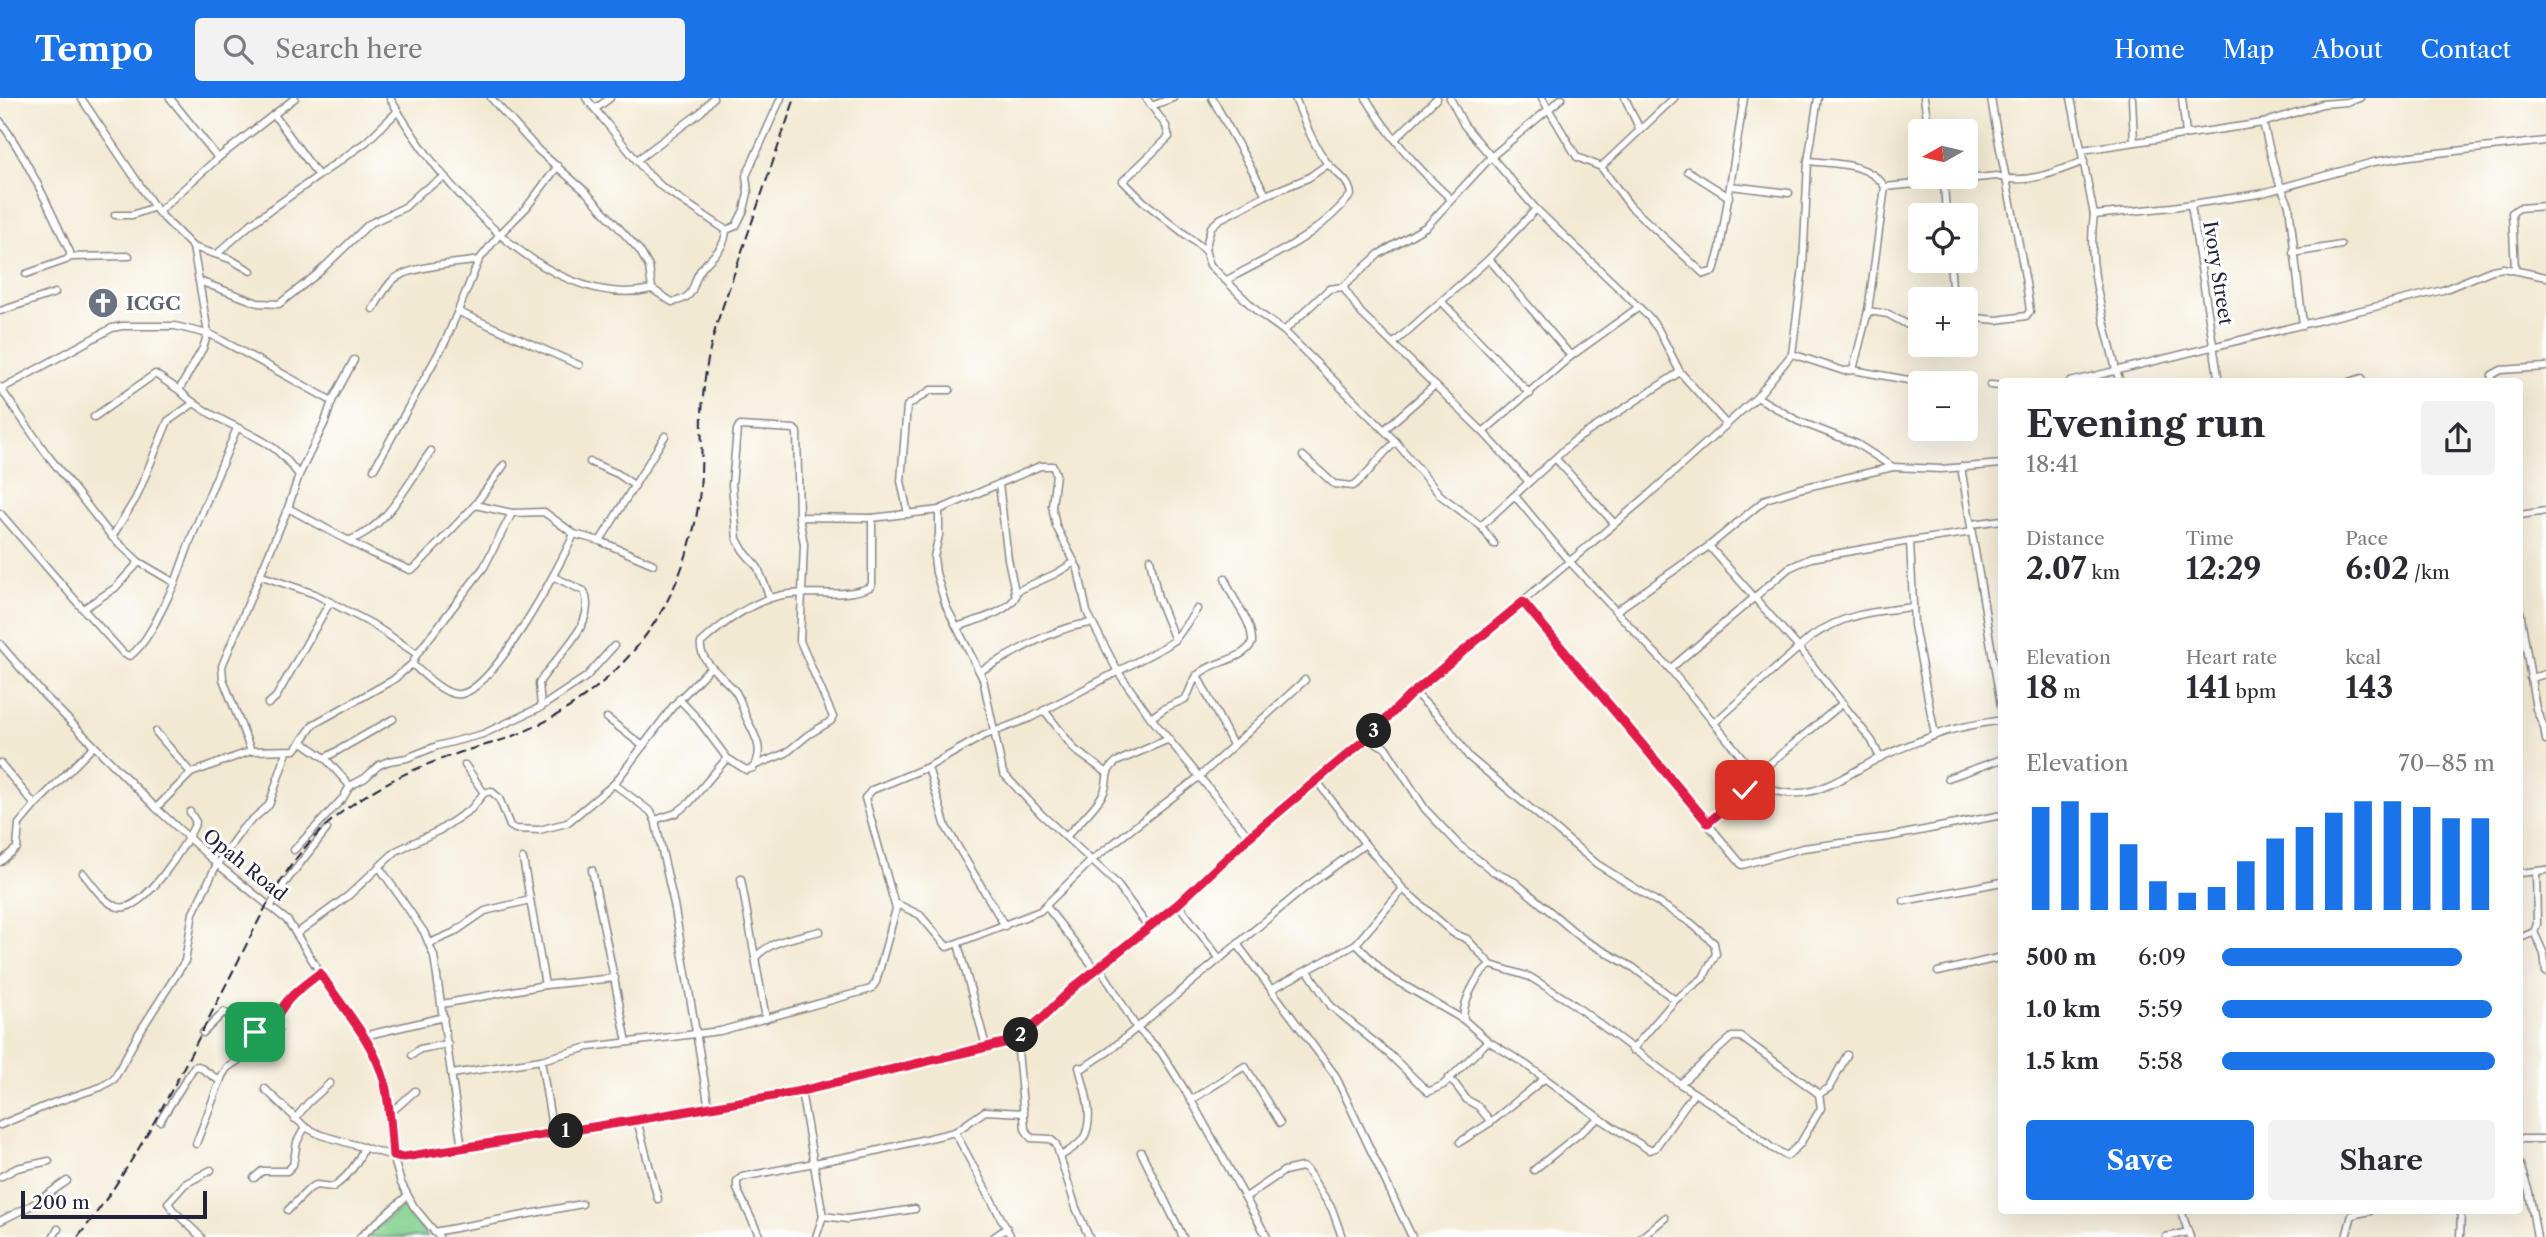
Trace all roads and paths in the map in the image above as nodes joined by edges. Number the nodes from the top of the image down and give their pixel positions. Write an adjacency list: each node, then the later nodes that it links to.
1 (81, 98): 66 (street)
2 (295, 98): 33 (street)
3 (390, 98): 32 (street)
4 (491, 98): 49 (street)
5 (586, 98): 31 (street)
6 (610, 98): 31 (street)
7 (713, 98): 45 (street)
8 (781, 98): 70 (street)
9 (1146, 98): 29 (street)
10 (1173, 98): 29 (street)
11 (1212, 98): 61 (street)
12 (1295, 98): 48 (street)
13 (1366, 98): 39 (street)
14 (1437, 98): 39 (street)
15 (1450, 98): 43 (street)
16 (1542, 98): 30 (street)
17 (1562, 98): 30 (street)
18 (1625, 98): 37 (street)
19 (1674, 98): 37 (street)
20 (1744, 98): 57 (street)
21 (1818, 98): 46 (street)
22 (1924, 98): 34 (street)
23 (1991, 98): 55 (street)
24 (2071, 98): 42 (street)
25 (2132, 98): 41 (street)
26 (2182, 98): 38 (street)
27 (2360, 98): 36 (street)
28 (173, 99): 44 (street)
29 (1152, 106): 74 (street)
30 (1548, 108): 43 (street); 50 (street)
31 (595, 109): 45 (street)
32 (398, 111): 52 (street); 53 (street)
33 (275, 116): 44 (street); 52 (street)
34 (1927, 119)
35 (0, 121): 78 (street)
36 (2263, 123): 38 (street); 59 (street)
37 (1640, 130): 50 (street)
38 (2186, 134): 41 (street)
39 (1395, 139): 63 (street)
40 (2546, 141): 59 (street)
41 (2134, 142): 42 (street)
42 (2082, 150): 47 (street)
43 (1491, 157): 63 (street); 67 (street)
44 (218, 158): 66 (street)
45 (637, 160): 70 (street)
46 (1808, 161): 58 (street); 103 (street)
47 (2084, 162): 55 (street); 69 (street)
48 (1328, 164): 61 (street); 85 (street)
49 (558, 166): 71 (street); 88 (street)
50 (1601, 167): 62 (street)
51 (1688, 171): 62 (street)
52 (317, 175): 76 (street)
53 (445, 177): 71 (street); 86 (street)
54 (1978, 178): 55 (street)
55 (2007, 180): 96 (street)
56 (1908, 184): 58 (street)
57 (1731, 186): 60 (street); 62 (street)
58 (1885, 187): 94 (street)
59 (2281, 188): 64 (street); 75 (street)
60 (1788, 192)
61 (1266, 195): 74 (street)
62 (1729, 197)
63 (1451, 199): 87 (street)
64 (2191, 205): 69 (street); 102 (street, Ivory Street)
65 (2546, 205): 81 (street)
66 (156, 209): 68 (street); 73 (street)
67 (1536, 209): 79 (street); 91 (street)
68 (115, 215)
69 (2094, 215): 109 (street)
70 (726, 230): 88 (street)
71 (499, 234): 80 (street); 88 (street)
72 (2341, 245): 75 (street)
73 (193, 247): 76 (street); 86 (street)
74 (1205, 250): 85 (street)
75 (2293, 253): 98 (street)
76 (217, 254): 82 (street)
77 (129, 256): 78 (street)
78 (70, 257): 83 (street)
79 (1489, 259): 90 (street); 104 (street)
80 (479, 260): 92 (street); 95 (street)
81 (2515, 269): 84 (street); 98 (street)
82 (251, 271)
83 (26, 274)
84 (2546, 278)
85 (1227, 280): 99 (street)
86 (199, 281): 100 (street)
87 (1343, 287): 99 (street); 101 (street)
88 (652, 289)
89 (55, 293): 93 (street)
90 (1442, 302): 101 (street); 122 (street)
91 (1639, 307): 104 (street); 110 (street)
92 (373, 309)
93 (0, 311)
94 (1868, 311): 97 (street); 108 (street)
95 (459, 312): 106 (street); 141 (street)
96 (1978, 318)
97 (1908, 325)
98 (2303, 325): 102 (street)
99 (1284, 331): 129 (street)
100 (208, 334): 119 (street); 120 (street); 124 (street)
101 (1394, 343): 117 (street)
102 (2213, 347): 109 (street); 113 (street, Ivory Street)
103 (1792, 354): 108 (street); 123 (street)
104 (1571, 356): 122 (street)
105 (354, 360): 124 (street)
106 (579, 365)
107 (2546, 367): 114 (street)
108 (1853, 370): 115 (street)
109 (2116, 370): 111 (street); 112 (street)
110 (1680, 372): 127 (street); 135 (street)
111 (2085, 378)
112 (2119, 378)
113 (2218, 378)
114 (2492, 378)
115 (1908, 381)
116 (1990, 385): 118 (street)
117 (1434, 386): 129 (street); 130 (street)
118 (1998, 386)
119 (1, 388): 162 (street)
120 (179, 390): 125 (street); 126 (street)
121 (950, 390): 153 (street)
122 (1530, 394): 130 (street)
123 (1757, 397): 127 (street); 139 (street)
124 (332, 401): 142 (street)
125 (194, 403): 128 (street); 162 (street)
126 (94, 417)
127 (1726, 424): 158 (street)
128 (237, 428): 142 (street); 176 (street)
129 (1384, 430): 132 (street)
130 (1483, 432): 143 (street)
131 (665, 436): 145 (street)
132 (1396, 442): 134 (street); 159 (street)
133 (431, 451): 163 (street)
134 (1303, 456)
135 (1556, 458): 143 (street); 158 (street)
136 (590, 462): 145 (street)
137 (1998, 464): 140 (street)
138 (504, 465): 147 (street)
139 (1893, 467): 140 (street); 167 (street)
140 (1961, 467): 160 (street)
141 (374, 469)
142 (299, 475): 148 (street)
143 (1529, 482): 146 (street)
144 (999, 484): 149 (street); 170 (street); 177 (street)
145 (635, 486): 164 (street)
146 (1515, 496): 159 (street); 171 (street)
147 (475, 505): 152 (street); 163 (street)
148 (288, 509): 163 (street); 173 (street)
149 (939, 510): 153 (street); 188 (street)
150 (2546, 511): 154 (street)
151 (0, 513): 184 (street)
152 (512, 513): 161 (street); 194 (street)
153 (908, 514): 156 (street)
154 (2523, 515)
155 (799, 517): 156 (street); 178 (street); 180 (street)
156 (872, 518): 178 (street)
157 (1998, 521): 160 (street)
158 (1613, 522): 171 (street)
159 (1481, 526): 166 (street)
160 (1973, 528): 165 (street); 204 (street)
161 (574, 534): 164 (street); 174 (street)
162 (112, 537): 169 (street)
163 (350, 540)
164 (600, 541): 172 (street)
165 (1910, 541): 179 (street); 183 (street)
166 (1494, 544)
167 (1709, 546): 179 (street); 186 (street)
168 (1150, 559): 190 (street)
169 (139, 562): 176 (street); 184 (street)
170 (1074, 562): 177 (street); 187 (street)
171 (1569, 562): 182 (street); 186 (street)
172 (653, 564)
173 (259, 575): 181 (street); 226 (street)
174 (554, 578): 195 (street); 209 (street)
175 (1226, 578): 201 (street)
176 (175, 583): 184 (street)
177 (1015, 592): 188 (street)
178 (802, 594): 180 (street); 234 (street)
179 (1755, 597): 193 (street); 197 (street)
180 (770, 598): 196 (street)
181 (330, 602): 194 (street); 208 (street)
182 (1523, 602): 205 (street); 250 (street)
183 (1913, 607): 193 (street); 218 (street)
184 (83, 609)
185 (1197, 609): 190 (street)
186 (1616, 611): 197 (street)
187 (1092, 623): 198 (street); 199 (street)
188 (957, 626): 198 (street)
189 (2523, 631): 202 (street)
190 (1175, 640): 199 (street)
191 (0, 644): 224 (street, Opah Road)
192 (614, 646): 209 (street)
193 (1799, 648): 207 (street); 215 (street)
194 (417, 654): 195 (street)
195 (412, 664): 222 (street)
196 (711, 667): 206 (street); 234 (street)
197 (1670, 669): 215 (street)
198 (980, 671): 217 (street)
199 (1118, 672): 210 (street); 212 (street)
200 (2546, 674): 202 (street)
201 (1197, 676): 212 (street); 223 (street)
202 (2530, 678): 221 (street)
203 (1305, 680): 223 (street)
204 (1998, 687)
205 (1414, 692): 219 (street); 298 (street)
206 (679, 699): 225 (street); 229 (street)
207 (1843, 703): 230 (street); 238 (street)
208 (268, 704)
209 (541, 707): 243 (street)
210 (1044, 710): 217 (street); 236 (street)
211 (607, 718): 225 (street)
212 (1151, 718): 220 (street)
213 (393, 719): 228 (street)
214 (1998, 721): 218 (street)
215 (1714, 723): 238 (street)
216 (156, 732): 237 (street)
217 (993, 732): 235 (street); 252 (street)
218 (1935, 735): 230 (street)
219 (1367, 738): 241 (street); 298 (street)
220 (1168, 739): 236 (street); 239 (street)
221 (2546, 740)
222 (302, 742): 227 (street); 228 (street)
223 (1234, 745): 239 (street)
224 (94, 746): 245 (street); 246 (street, Opah Road)
225 (643, 746): 242 (street)
226 (251, 751): 227 (street); 237 (street)
227 (287, 752): 260 (street)
228 (325, 758): 243 (street)
229 (727, 758): 234 (street); 249 (street)
230 (1880, 758): 238 (street)
231 (1998, 760): 240 (street)
232 (0, 763): 245 (street)
233 (465, 765): 244 (street)
234 (756, 765)
235 (928, 766): 272 (street); 276 (street)
236 (1106, 772): 252 (street)
237 (191, 773): 246 (street)
238 (1756, 775): 250 (street)
239 (1200, 776): 253 (street); 258 (street)
240 (1948, 778)
241 (1316, 780): 253 (street); 255 (street)
242 (614, 784): 244 (street); 249 (street)
243 (350, 786): 256 (street)
244 (484, 793): 261 (street)
245 (35, 805): 259 (street)
246 (156, 808): 254 (street, Opah Road)
247 (190, 812): 254 (street)
248 (1998, 816): 250 (street)
249 (655, 820): 306 (street)
250 (1708, 823)
251 (327, 829): 274 (street)
252 (1066, 837): 258 (street)
253 (1249, 837): 273 (street)
254 (188, 838): 260 (street, Opah Road); 265 (street)
255 (1365, 844): 269 (street); 284 (street)
256 (294, 850)
257 (523, 859): 270 (street)
258 (1092, 860): 275 (street); 277 (street)
259 (0, 862)
260 (217, 864): 274 (street, Opah Road); 337 (street)
261 (380, 868): 280 (street); 282 (street)
262 (592, 870): 295 (street)
263 (2546, 870): 264 (street)
264 (2536, 871): 266 (street); 279 (street)
265 (83, 873)
266 (2523, 873)
267 (741, 879): 286 (street)
268 (1998, 883): 271 (street)
269 (1403, 889): 285 (street); 289 (street)
270 (530, 900): 282 (street); 296 (street)
271 (1904, 901)
272 (895, 903): 283 (street); 302 (street)
273 (1178, 904): 277 (street); 287 (street)
274 (270, 906): 280 (street, Opah Road)
275 (1046, 906): 276 (street); 290 (street)
276 (1005, 926): 283 (street)
277 (1149, 928): 290 (street)
278 (820, 931): 286 (street)
279 (2534, 932): 281 (street); 293 (street)
280 (296, 934): 294 (street, Opah Road)
281 (2523, 937)
282 (429, 943): 299 (street)
283 (958, 944): 312 (street)
284 (1238, 944): 287 (street); 297 (street)
285 (1356, 944): 291 (street); 303 (street)
286 (755, 958): 302 (street)
287 (1219, 958): 304 (street)
288 (1998, 958): 292 (street)
289 (1491, 965): 303 (street); 313 (street)
290 (1098, 968): 304 (street); 308 (street)
291 (1308, 971): 297 (street); 319 (street)
292 (1938, 972)
293 (2546, 972)
294 (320, 973): 301 (street); 307 (street, Opah Road)
295 (615, 978): 296 (street); 310 (street)
296 (545, 985): 299 (street)
297 (1272, 989): 386 (street)
298 (1675, 1000): 313 (street)
299 (442, 1004): 300 (street)
300 (444, 1017): 307 (street); 311 (street)
301 (275, 1020): 305 (street); 320 (street)
302 (766, 1020): 306 (street)
303 (1464, 1020): 309 (street)
304 (1136, 1027): 328 (street); 350 (street)
305 (203, 1033)
306 (695, 1034): 310 (street); 329 (street)
307 (364, 1036): 330 (street, Opah Road)
308 (1017, 1039): 312 (street); 331 (street)
309 (1488, 1041): 318 (street); 319 (street)
310 (627, 1042): 316 (street)
311 (447, 1044): 314 (street); 317 (street)
312 (986, 1046): 325 (street)
313 (1632, 1050): 322 (street)
314 (412, 1055)
315 (1847, 1055): 327 (street)
316 (541, 1060): 317 (street); 341 (street)
317 (452, 1074): 347 (street)
318 (1545, 1078): 332 (street); 336 (street)
319 (1448, 1079): 336 (street)
320 (220, 1081): 335 (street); 345 (street)
321 (330, 1083): 333 (street)
322 (1680, 1084): 326 (street); 327 (street)
323 (265, 1089): 333 (street)
324 (415, 1091): 330 (street)
325 (801, 1091): 329 (street); 352 (street)
326 (1694, 1093): 327 (street); 332 (street)
327 (1819, 1094)
328 (1191, 1100): 338 (street); 360 (street)
329 (709, 1108): 334 (street)
330 (388, 1111): 349 (street, Opah Road)
331 (1024, 1113): 340 (street); 350 (street)
332 (1599, 1118): 354 (street)
333 (295, 1119): 339 (street)
334 (637, 1120): 341 (street); 361 (street)
335 (160, 1121)
336 (1491, 1122): 344 (street)
337 (0, 1123)
338 (1280, 1123)
339 (305, 1127): 346 (street); 357 (street)
340 (955, 1132): 352 (street); 371 (street)
341 (553, 1133): 347 (street)
342 (2523, 1139): 343 (street)
343 (2546, 1139)
344 (1460, 1142)
345 (196, 1144)
346 (364, 1147): 349 (street); 364 (street)
347 (462, 1148): 349 (street)
348 (1141, 1152): 383 (street)
349 (393, 1156): 359 (street, Opah Road)
350 (1061, 1156): 382 (street)
351 (49, 1160): 356 (street)
352 (815, 1162): 368 (street); 378 (street)
353 (211, 1170): 376 (street)
354 (1534, 1170)
355 (2523, 1174): 391 (street)
356 (0, 1177)
357 (254, 1178)
358 (67, 1181): 370 (street)
359 (407, 1196): 374 (street, Opah Road); 377 (street)
360 (1246, 1197): 384 (street); 385 (street)
361 (658, 1199)
362 (582, 1204): 374 (street)
363 (915, 1209): 368 (street)
364 (288, 1210)
365 (2182, 1214): 373 (street)
366 (2356, 1214): 389 (street)
367 (2461, 1214): 390 (street)
368 (823, 1216): 379 (street)
369 (1665, 1218): 387 (street)
370 (0, 1221)
371 (1007, 1228): 380 (street); 381 (street)
372 (58, 1229): 375 (street)
373 (2189, 1234): 388 (street)
374 (436, 1235)
375 (53, 1237)
376 (201, 1237)
377 (360, 1237)
378 (760, 1237)
379 (816, 1237)
380 (994, 1237)
381 (1011, 1237)
382 (1089, 1237)
383 (1183, 1237)
384 (1267, 1237)
385 (1342, 1237)
386 (1412, 1237)
387 (1642, 1237)
388 (2166, 1237)
389 (2346, 1237)
390 (2460, 1237)
391 (2538, 1237)

